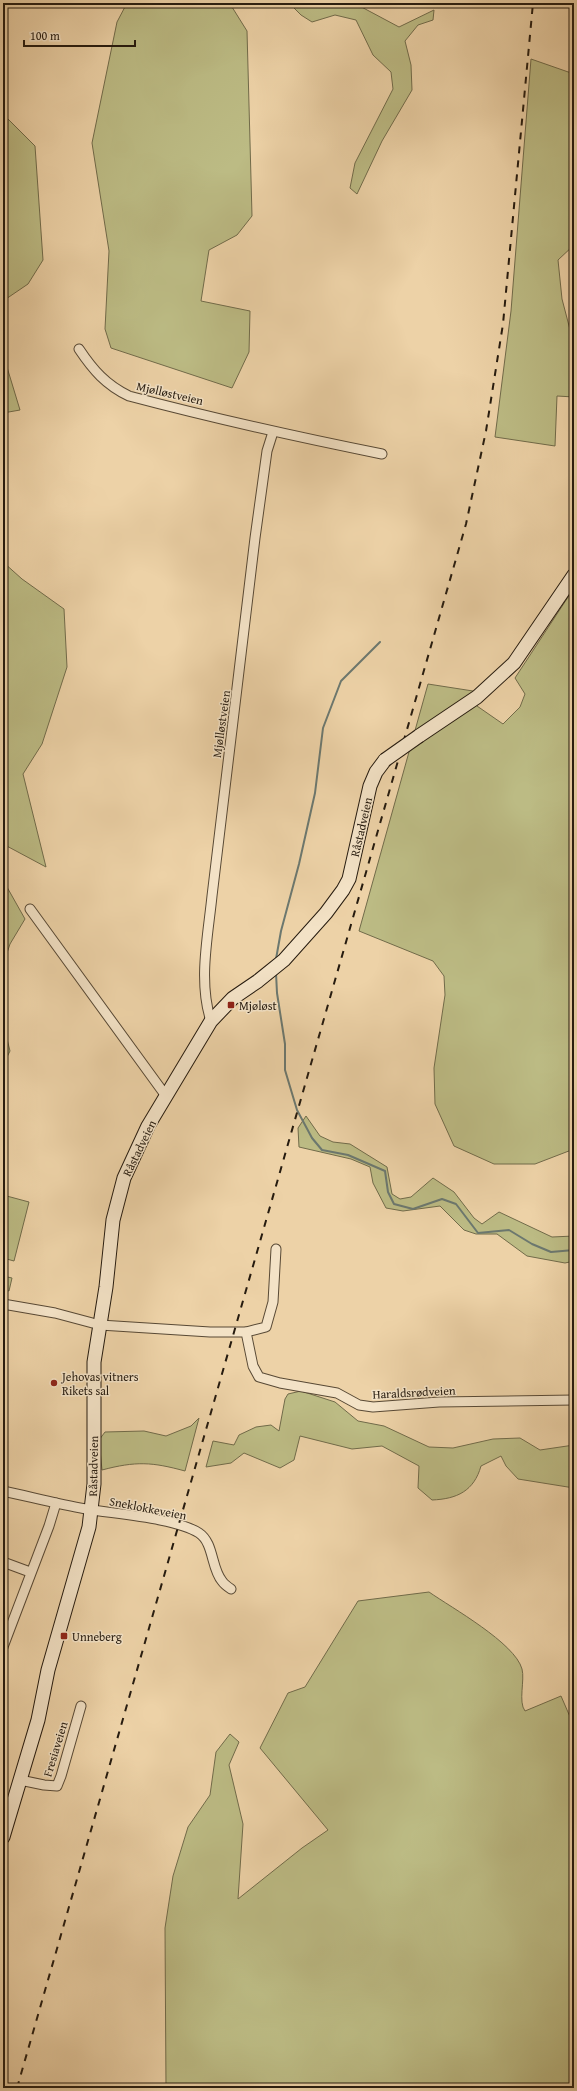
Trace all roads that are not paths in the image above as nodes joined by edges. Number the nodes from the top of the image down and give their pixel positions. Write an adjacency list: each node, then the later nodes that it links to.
1 (80, 349): 2 (street, Mjølløstveien)
2 (273, 432): 3 (street, Mjølløstveien); 6 (street, Mjølløstveien)
3 (382, 454)
4 (574, 576): 6 (main road, Råstadveien, bridge)
5 (30, 909): 7 (street)
6 (212, 1021): 7 (main road, Råstadveien)
7 (166, 1096): 10 (main road, Råstadveien)
8 (276, 1249): 11 (street)
9 (3, 1304): 10 (street)
10 (100, 1325): 11 (street); 15 (main road, Råstadveien)
11 (246, 1332): 12 (street, Haraldsrødveien)
12 (574, 1400)
13 (3, 1491): 14 (street, Sneklokkeveien)
14 (56, 1503): 15 (street, Sneklokkeveien); 17 (street)
15 (92, 1510): 18 (street, Sneklokkeveien); 21 (main road, Råstadveien)
16 (3, 1562): 17 (street)
17 (30, 1572): 19 (street)
18 (231, 1589)
19 (4, 1641)
20 (81, 1706): 21 (street, Fresiaveien)
21 (20, 1780): 22 (main road, Råstadveien)
22 (3, 1837)

